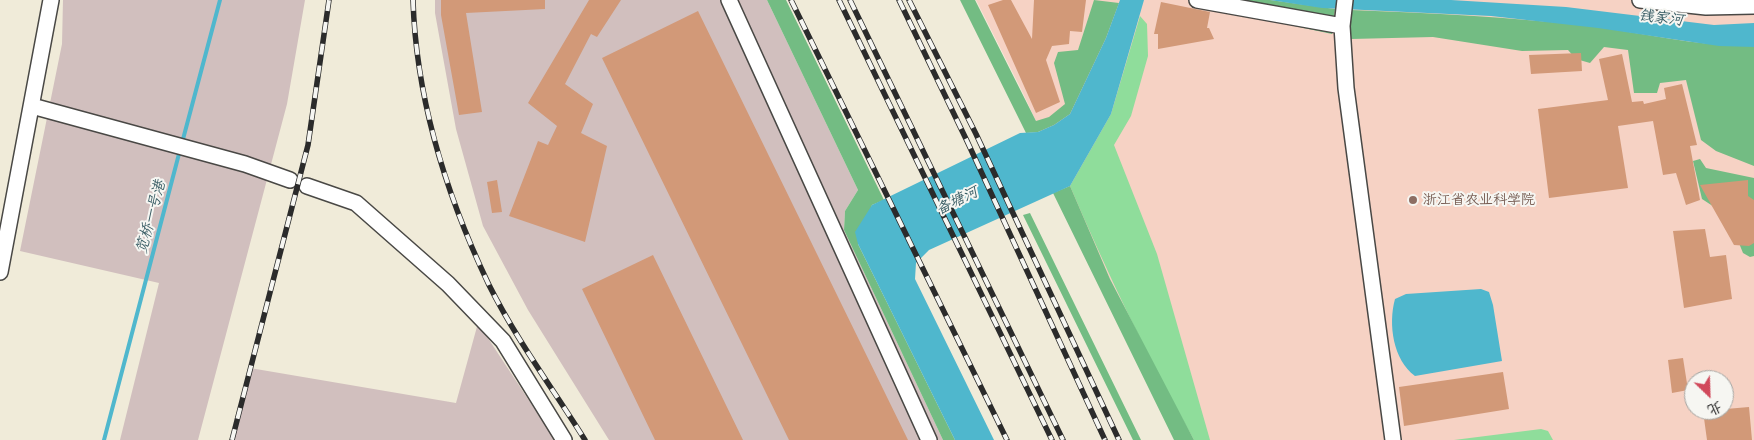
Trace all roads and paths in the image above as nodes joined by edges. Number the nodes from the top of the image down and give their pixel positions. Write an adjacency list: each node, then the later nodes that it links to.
1 (52, 0): 8 (street)
2 (729, 0): 13 (street)
3 (1197, 0): 7 (street)
4 (1344, 0): 7 (street)
5 (1640, 0): 6 (street)
6 (1754, 6)
7 (1342, 26): 14 (street)
8 (32, 106): 9 (street); 11 (street)
9 (290, 180)
10 (307, 186): 12 (street)
11 (0, 272)
12 (564, 440)
13 (929, 440)
14 (1393, 440)

